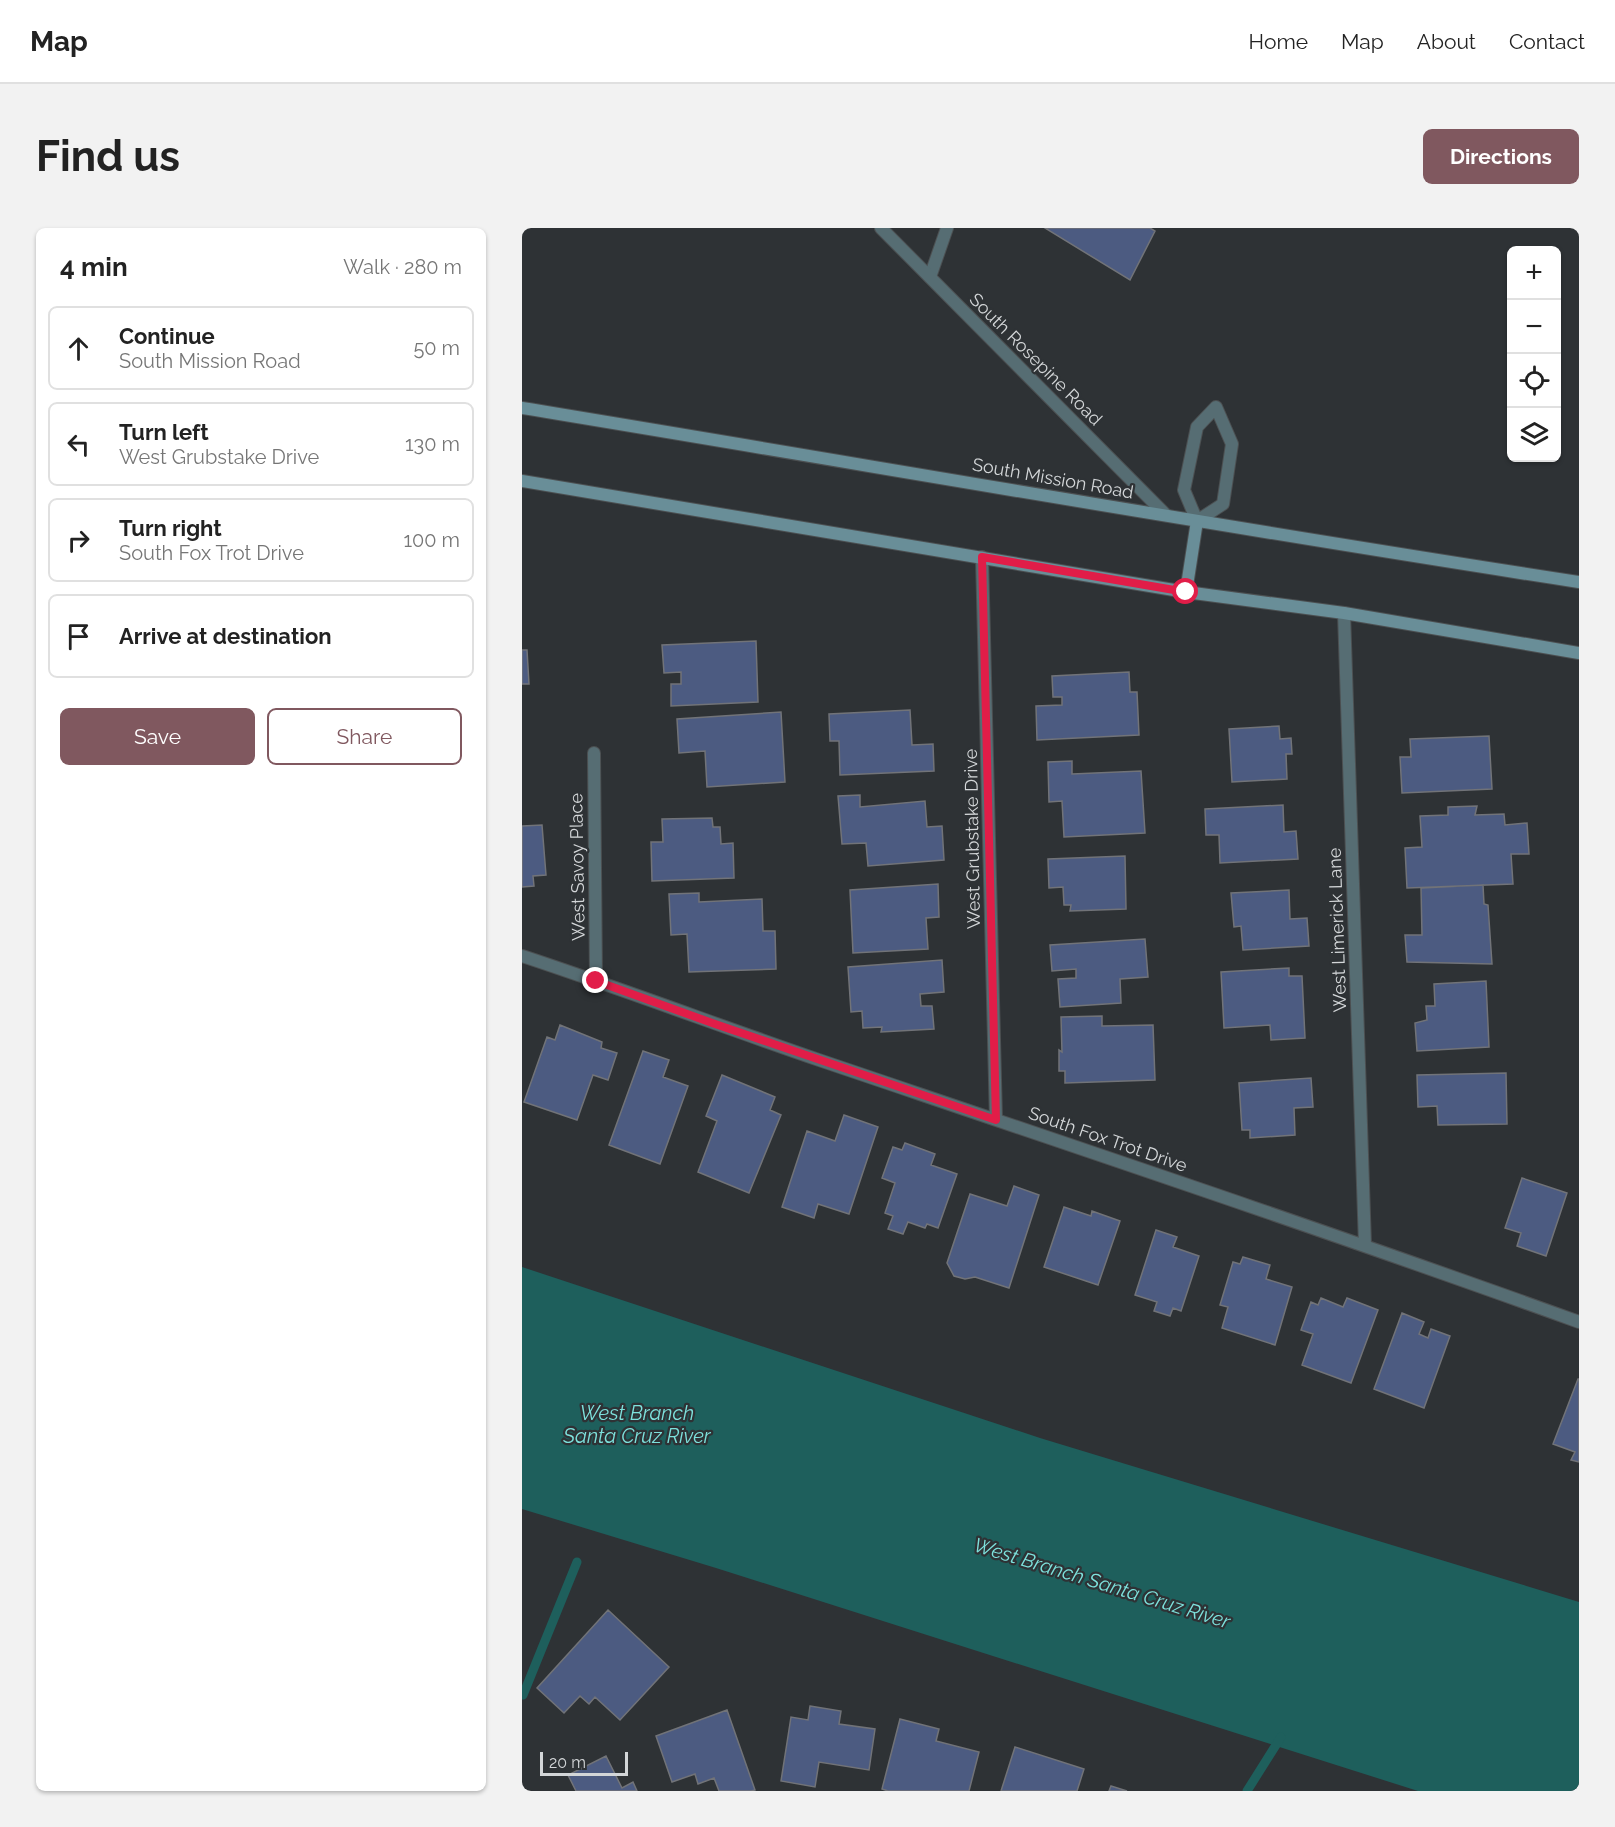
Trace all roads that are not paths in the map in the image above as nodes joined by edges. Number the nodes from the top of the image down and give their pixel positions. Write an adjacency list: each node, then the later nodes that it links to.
1 (881, 228): 3 (street, South Rosepine Road)
2 (948, 228): 3 (street)
3 (930, 277): 6 (street, South Rosepine Road)
4 (522, 408): 6 (main road, South Mission Road)
5 (522, 481): 8 (main road)
6 (1166, 515): 7 (main road, South Mission Road)
7 (1197, 521): 7 (street); 9 (main road, South Mission Road); 10 (main road)
8 (982, 557): 10 (main road); 16 (street, West Grubstake Drive)
9 (1579, 582)
10 (1186, 592): 11 (main road)
11 (1344, 613): 12 (main road); 17 (street, West Limerick Lane)
12 (1579, 653)
13 (594, 753): 15 (street, West Savoy Place)
14 (522, 956): 15 (street, South Fox Trot Drive)
15 (596, 981): 16 (street, South Fox Trot Drive)
16 (996, 1120): 17 (street, South Fox Trot Drive)
17 (1365, 1245): 18 (street, South Fox Trot Drive)
18 (1579, 1322)

